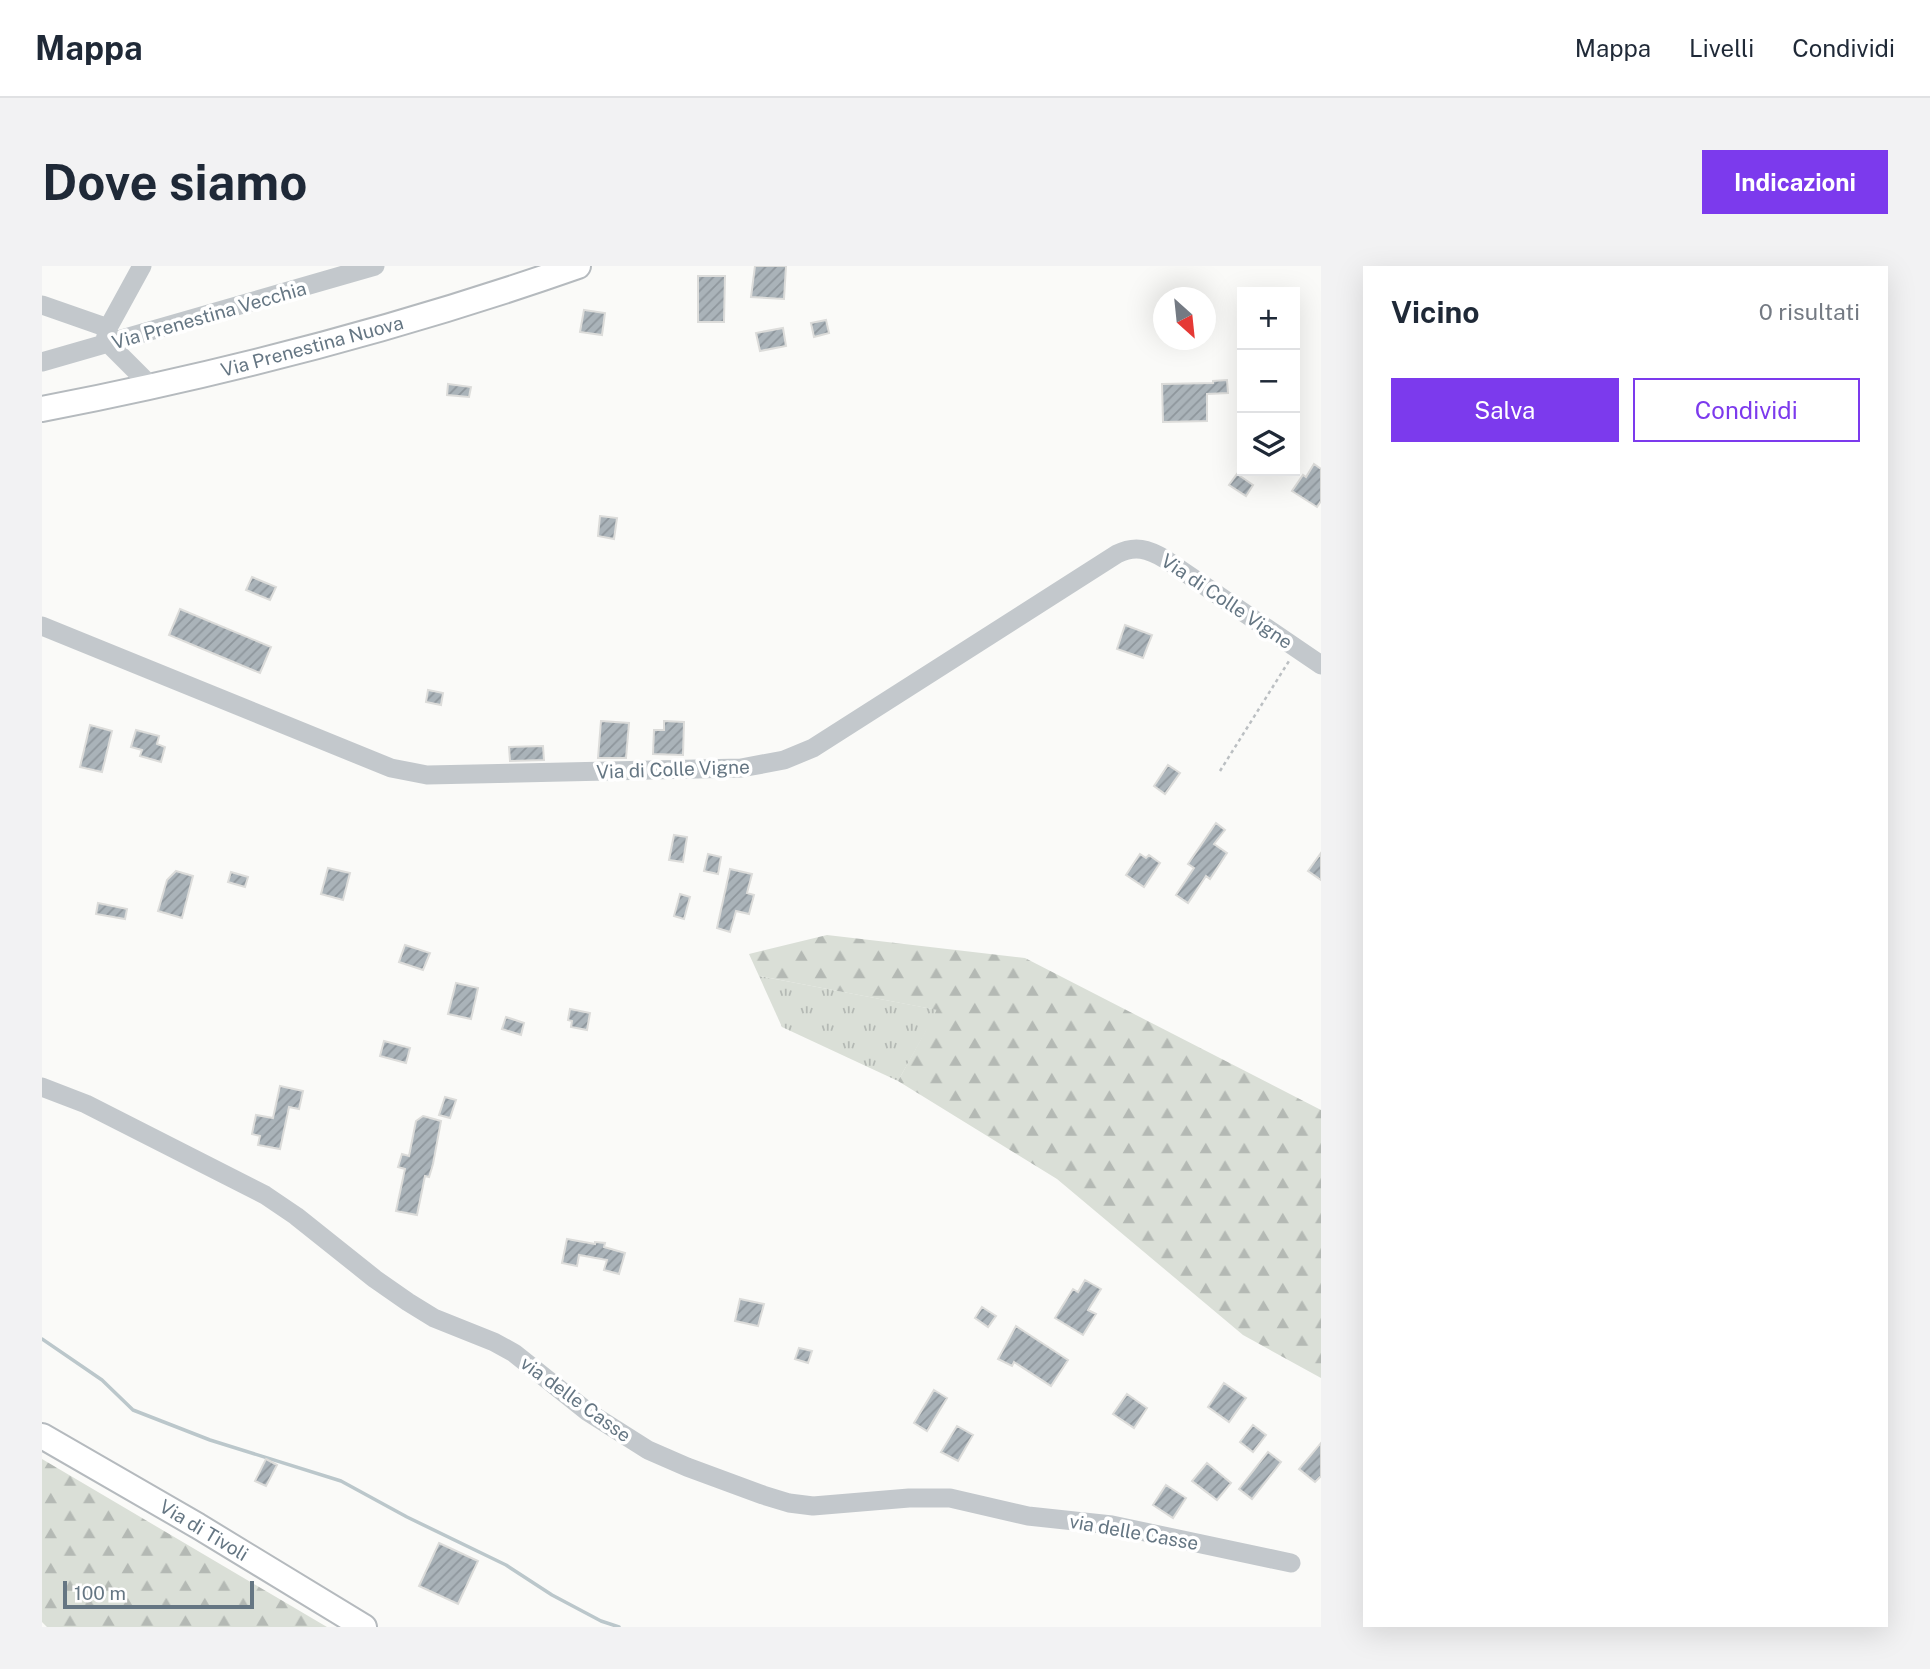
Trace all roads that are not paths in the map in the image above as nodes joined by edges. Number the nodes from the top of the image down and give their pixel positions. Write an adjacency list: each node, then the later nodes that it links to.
1 (142, 266): 5 (street)
2 (375, 266): 5 (street, Via Prenestina Vecchia)
3 (578, 266): 7 (main road, Via Prenestina Nuova)
4 (42, 306): 5 (street)
5 (108, 336): 6 (street, Via Prenestina Vecchia); 7 (street)
6 (42, 362)
7 (152, 387): 8 (main road, Via Prenestina Nuova)
8 (42, 409)
9 (42, 626): 10 (street, Via di Colle Vigne)
10 (1321, 665)
11 (42, 1087): 13 (street, via delle Casse)
12 (42, 1436): 14 (main road, Via di Tivoli)
13 (1291, 1563)
14 (364, 1627)

